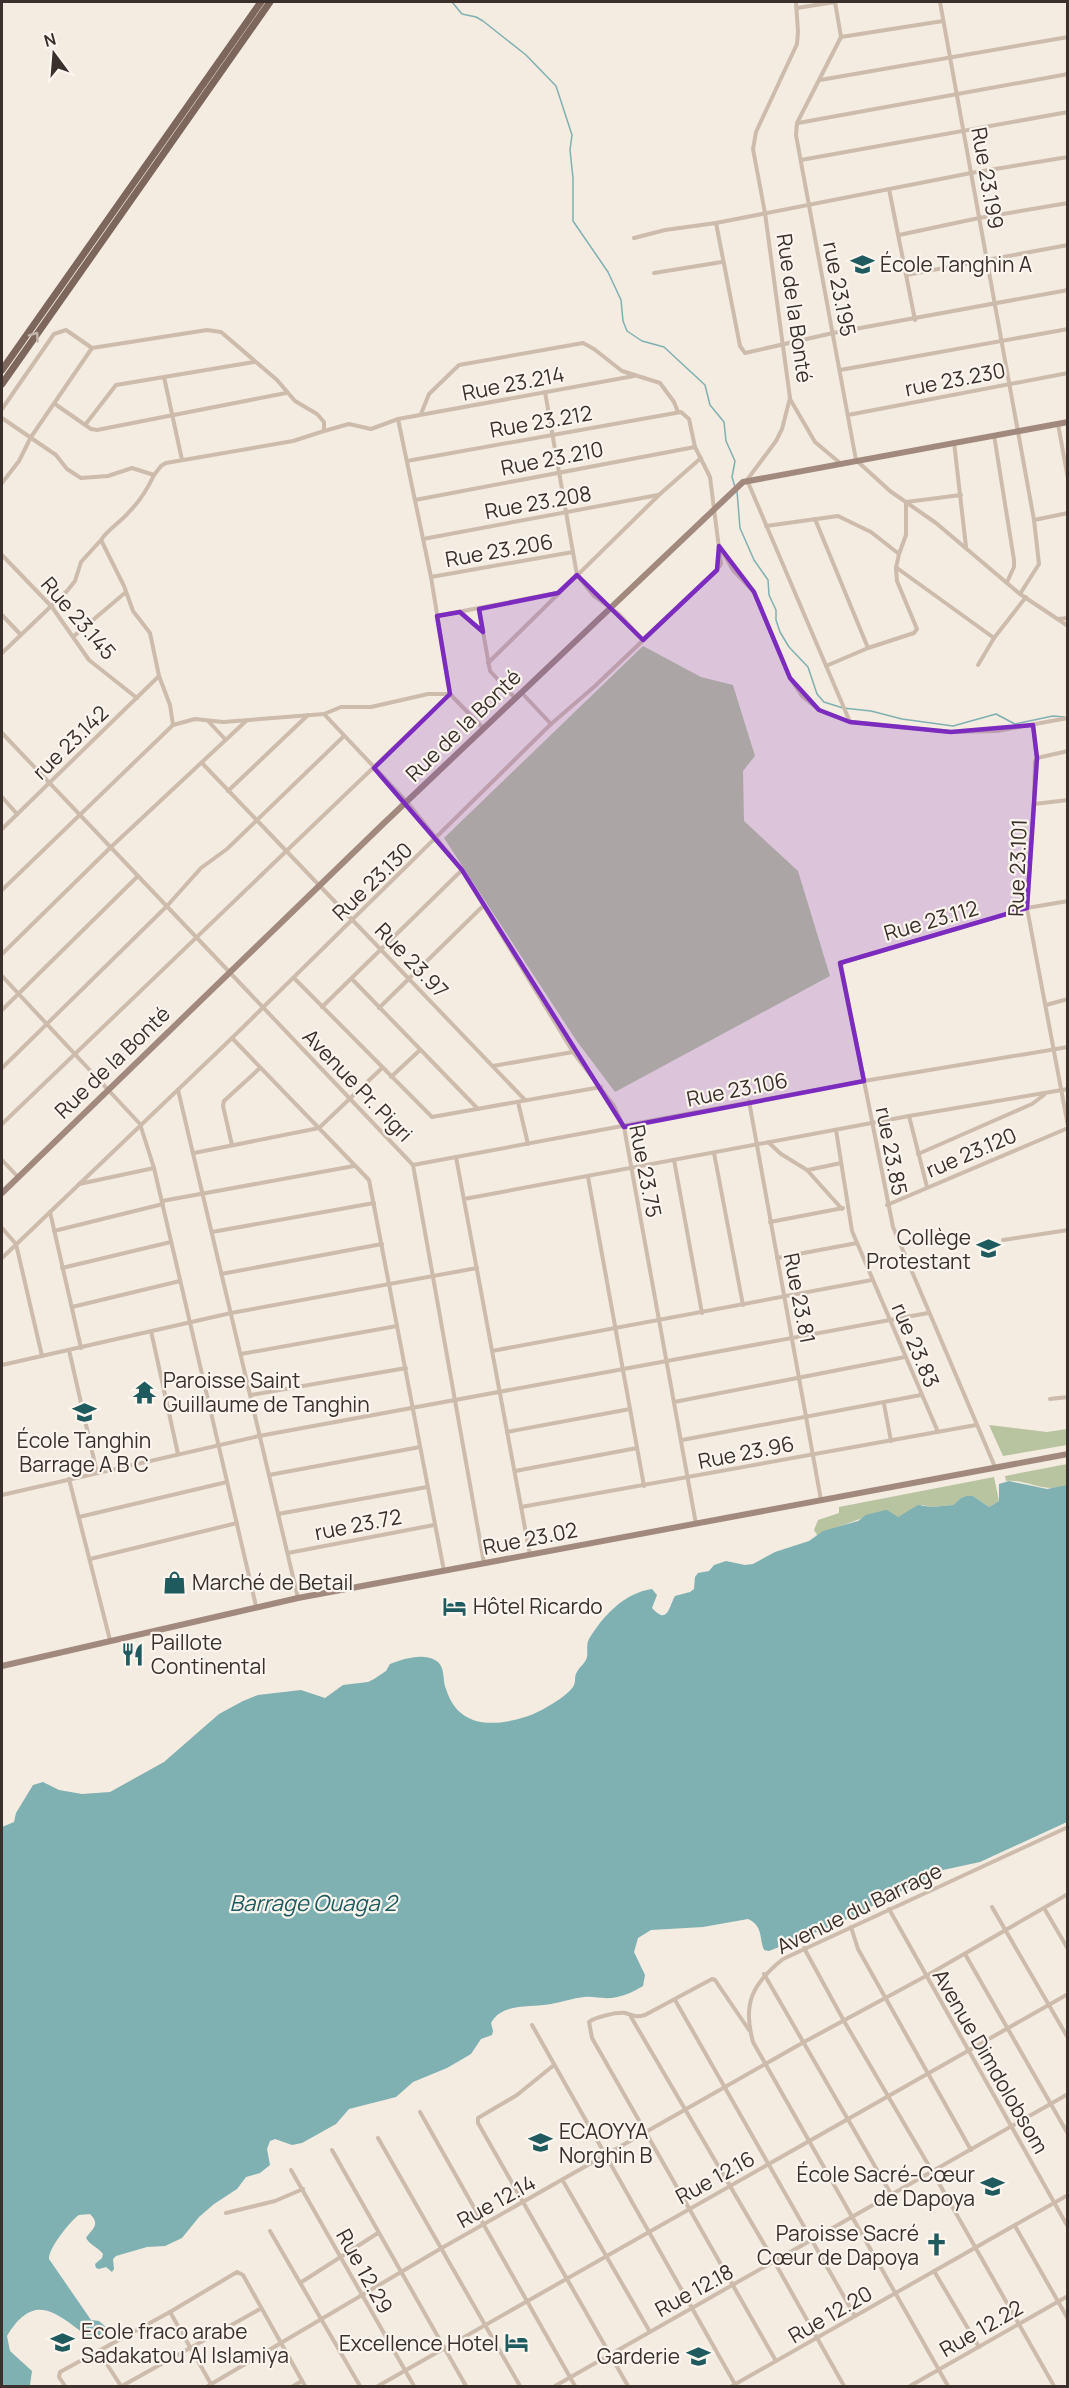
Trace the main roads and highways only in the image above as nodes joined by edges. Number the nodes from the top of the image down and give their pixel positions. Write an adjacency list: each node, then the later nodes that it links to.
1 (261, 2): 3 (main road)
2 (270, 2): 5 (main road, one-way to 2)
3 (6, 358): 4 (main road)
4 (2, 370)
5 (2, 384)

